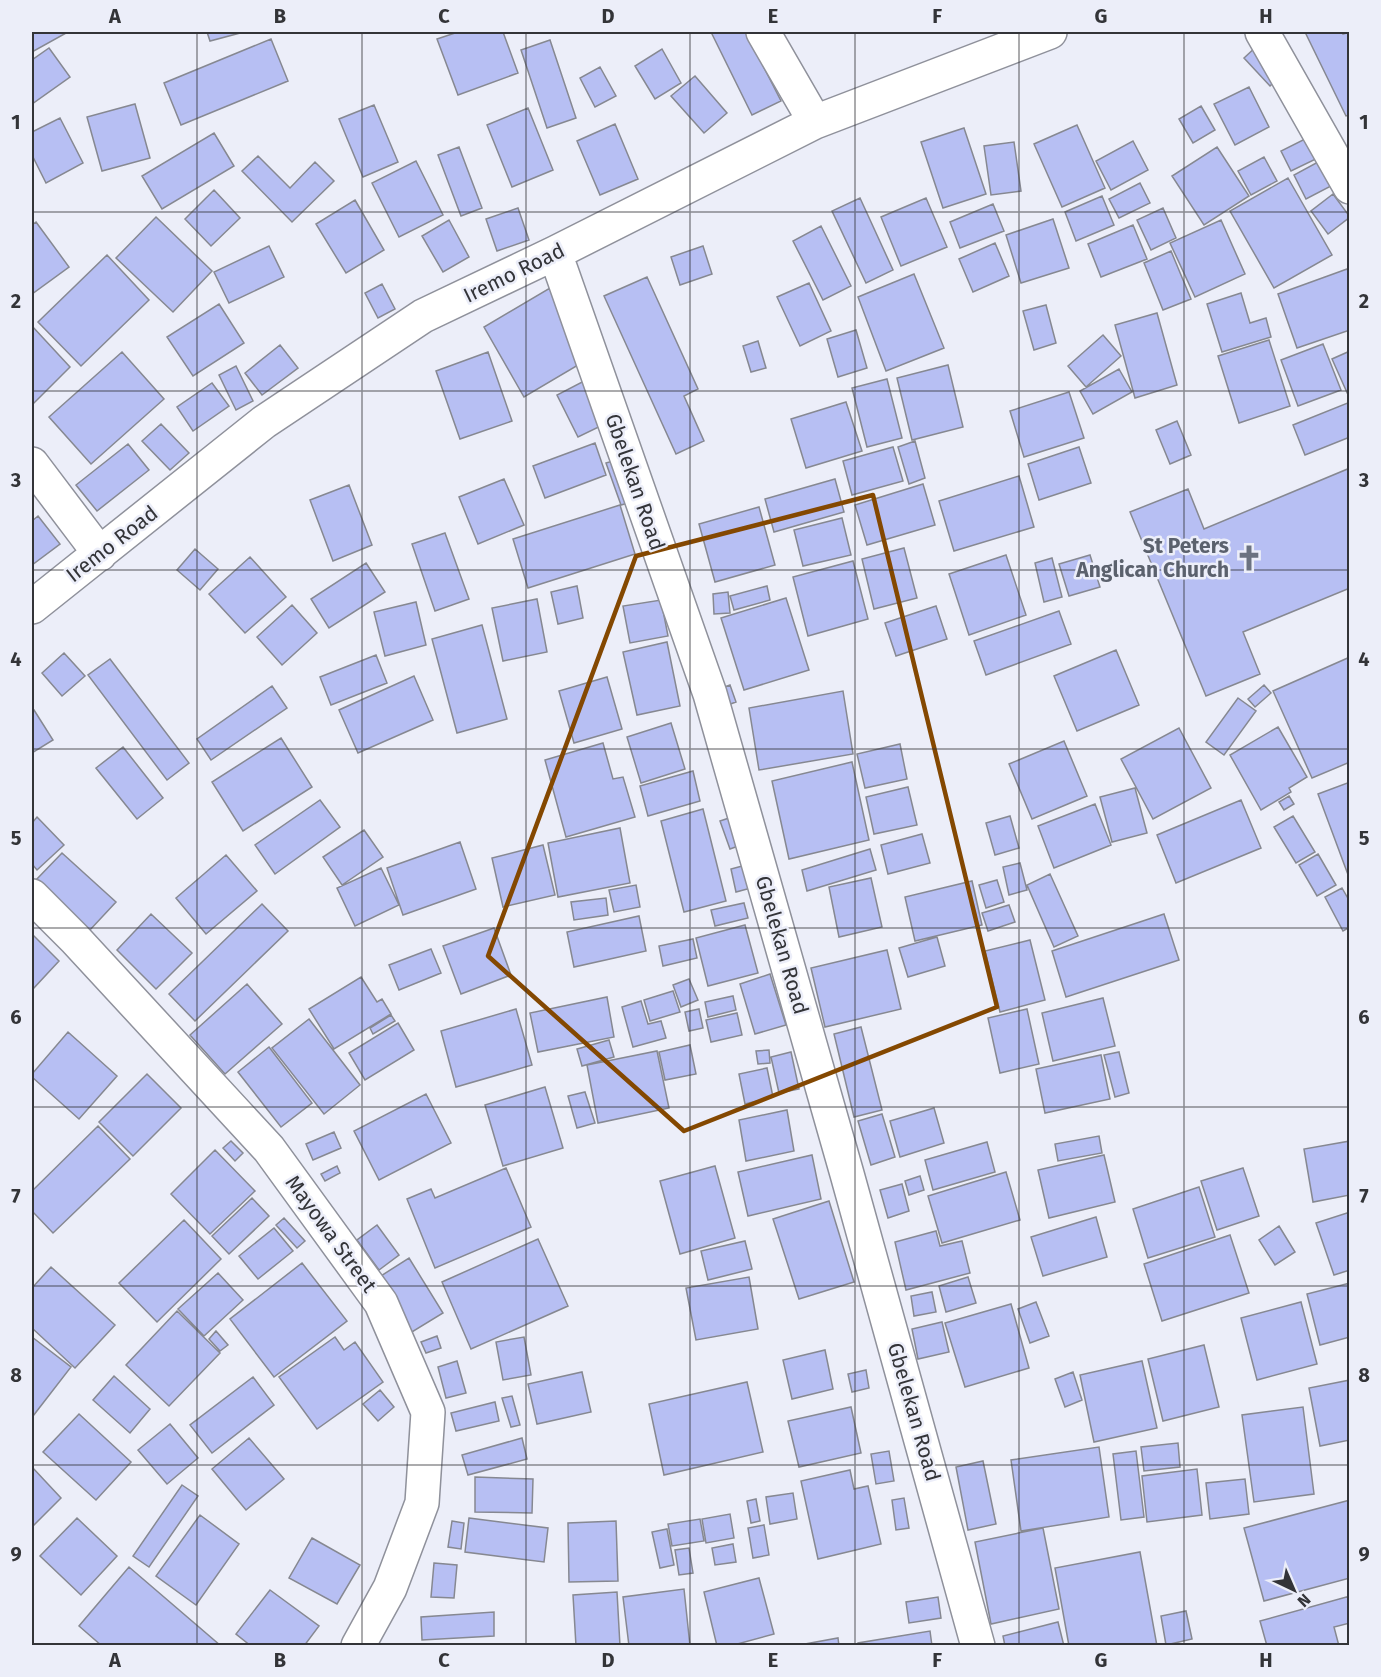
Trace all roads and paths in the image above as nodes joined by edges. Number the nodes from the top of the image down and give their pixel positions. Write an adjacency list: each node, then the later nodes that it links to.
1 (763, 32): 4 (street)
2 (1050, 32): 4 (street, Iremo Road)
3 (1262, 32): 5 (street)
4 (815, 122): 6 (street, Iremo Road)
5 (1350, 187)
6 (555, 253): 8 (street, Iremo Road); 12 (street, Gbelekan Road)
7 (32, 464): 8 (street)
8 (100, 554): 9 (street, Iremo Road)
9 (32, 607)
10 (32, 896): 11 (street, Mayowa Street)
11 (358, 1646)
12 (978, 1646)

